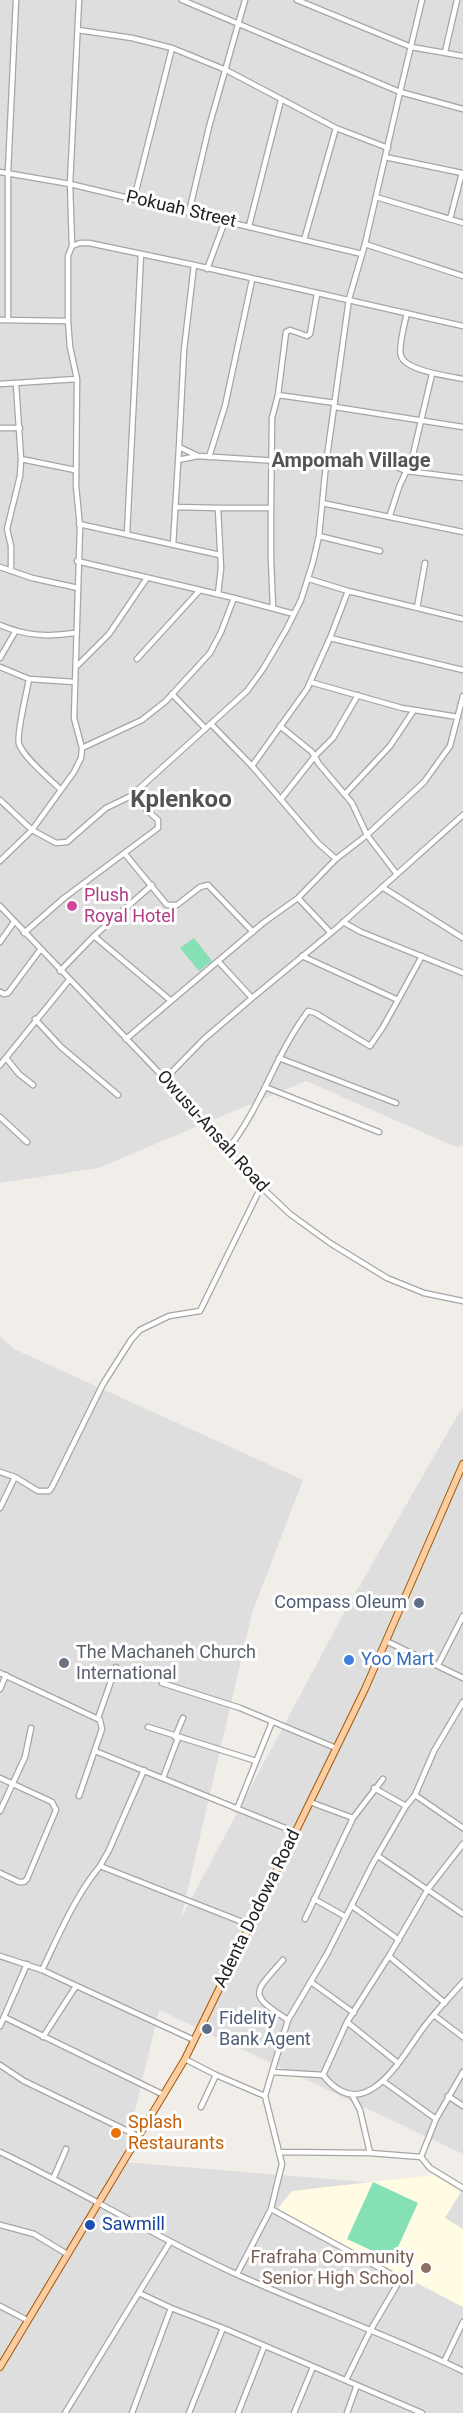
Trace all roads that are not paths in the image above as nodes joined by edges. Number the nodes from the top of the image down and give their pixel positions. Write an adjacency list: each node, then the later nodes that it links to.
1 (16, 0): 22 (street)
2 (79, 0): 9 (street)
3 (182, 0): 8 (street)
4 (244, 0): 8 (street)
5 (297, 0): 10 (street)
6 (422, 0): 10 (street)
7 (457, 0): 12 (street)
8 (238, 25): 14 (street); 15 (street)
9 (78, 30): 11 (street); 23 (street)
10 (411, 47): 12 (street); 15 (street)
11 (172, 48): 14 (street); 25 (street)
12 (445, 52): 13 (street)
13 (463, 56)
14 (226, 70): 16 (street); 26 (street)
15 (400, 92): 17 (street); 19 (street)
16 (281, 100): 18 (street); 30 (street)
17 (463, 109)
18 (336, 128): 19 (street); 31 (street)
19 (388, 148): 20 (street)
20 (385, 157): 24 (street); 27 (street)
21 (0, 172): 22 (street, Pokuah Street)
22 (8, 172): 23 (street, Pokuah Street); 44 (street)
23 (70, 184): 25 (street, Pokuah Street); 33 (street)
24 (376, 197): 27 (street); 32 (street)
25 (134, 199): 26 (street, Pokuah Street)
26 (189, 212): 28 (street, Pokuah Street)
27 (450, 219): 29 (street)
28 (225, 220): 30 (street, Pokuah Street); 37 (street)
29 (463, 223)
30 (249, 226): 31 (street, Pokuah Street)
31 (304, 240): 35 (street, Pokuah Street)
32 (365, 244): 35 (street); 38 (street)
33 (72, 246): 34 (street); 45 (street)
34 (141, 254): 36 (street); 76 (street)
35 (362, 254): 41 (street)
36 (194, 265): 37 (street); 58 (street)
37 (207, 268): 39 (street)
38 (463, 276)
39 (252, 280): 40 (street); 60 (street)
40 (318, 294): 41 (street); 52 (street)
41 (349, 299): 42 (street); 53 (street)
42 (407, 313): 46 (street); 47 (street)
43 (0, 320): 44 (street)
44 (8, 320): 45 (street)
45 (68, 321): 48 (street)
46 (463, 326)
47 (432, 374): 49 (street); 54 (street)
48 (77, 379): 51 (street); 66 (street)
49 (463, 379)
50 (0, 384): 51 (street)
51 (16, 384): 57 (street)
52 (278, 395): 53 (street); 63 (street)
53 (335, 405): 54 (street); 65 (street)
54 (421, 419): 55 (street); 67 (street)
55 (463, 427)
56 (0, 428): 57 (street)
57 (20, 428): 61 (street)
58 (179, 447): 59 (street); 62 (street)
59 (198, 456): 60 (street); 62 (street)
60 (209, 457): 63 (street)
61 (21, 459): 66 (street); 84 (street)
62 (178, 460): 70 (street)
63 (270, 460): 65 (street); 72 (street)
64 (372, 460): 67 (street)
65 (326, 464): 69 (street)
66 (75, 470): 74 (street)
67 (406, 471): 68 (street); 73 (street)
68 (463, 478)
69 (322, 503): 73 (street); 77 (street)
70 (177, 507): 71 (street); 78 (street)
71 (218, 508): 72 (street); 80 (street)
72 (271, 508): 92 (street)
73 (390, 515): 75 (street)
74 (79, 524): 76 (street); 81 (street)
75 (463, 532)
76 (126, 534): 78 (street)
77 (319, 536): 79 (street); 86 (street)
78 (173, 545): 80 (street)
79 (380, 551)
80 (220, 555): 90 (street)
81 (77, 561): 85 (street); 87 (street)
82 (424, 563): 93 (street)
83 (0, 567): 84 (street)
84 (11, 571): 87 (street)
85 (147, 578): 88 (street); 102 (street)
86 (309, 579): 89 (street); 94 (street)
87 (78, 588): 98 (street)
88 (200, 590): 90 (street); 101 (street)
89 (348, 591): 93 (street); 99 (street)
90 (218, 594): 91 (street)
91 (234, 598): 92 (street); 108 (street)
92 (273, 608): 94 (street)
93 (417, 608): 95 (street)
94 (294, 614): 114 (street)
95 (463, 619)
96 (0, 625): 97 (street)
97 (15, 632): 98 (street); 100 (street)
98 (75, 633): 102 (street)
99 (330, 638): 104 (street); 107 (street)
100 (0, 658)
101 (137, 659)
102 (76, 667): 106 (street)
103 (0, 668): 105 (street)
104 (463, 670)
105 (29, 679): 106 (street); 120 (street)
106 (75, 682): 117 (street)
107 (310, 682): 109 (street); 115 (street)
108 (172, 694): 116 (street); 117 (street)
109 (358, 695): 112 (street); 118 (street)
110 (463, 696): 111 (street)
111 (462, 709): 113 (street)
112 (414, 710): 113 (street); 121 (street)
113 (458, 717): 127 (street)
114 (211, 723): 116 (street); 119 (street)
115 (280, 726): 118 (street); 119 (street)
116 (205, 728): 122 (street)
117 (82, 748): 120 (street)
118 (315, 756): 121 (street); 123 (street)
119 (252, 766): 123 (street)
120 (61, 790): 126 (street)
121 (345, 794): 127 (street)
122 (131, 796): 126 (street); 128 (street)
123 (281, 799): 129 (street)
124 (0, 800): 126 (street)
125 (463, 815): 131 (street)
126 (32, 830): 130 (street)
127 (367, 835): 129 (street); 131 (street)
128 (125, 854): 132 (street); 140 (street)
129 (336, 860): 134 (street)
130 (0, 861)
131 (396, 873): 133 (street)
132 (152, 885): 138 (street); 141 (street)
133 (382, 887): 137 (street); 142 (street)
134 (298, 898): 138 (street); 139 (street)
135 (0, 906): 136 (street, Owusu-Ansah Road)
136 (14, 922): 140 (street, Owusu-Ansah Road); 143 (street)
137 (343, 922): 139 (street); 146 (street)
138 (253, 932): 147 (street)
139 (330, 932): 145 (street)
140 (24, 933): 144 (street, Owusu-Ansah Road)
141 (94, 936): 148 (street); 153 (street)
142 (463, 938)
143 (0, 942)
144 (40, 950): 148 (street, Owusu-Ansah Road); 151 (street)
145 (302, 956): 152 (street); 154 (street)
146 (422, 956): 149 (street); 154 (street)
147 (218, 961): 152 (street); 153 (street)
148 (60, 971): 150 (street, Owusu-Ansah Road)
149 (463, 973)
150 (69, 980): 155 (street); 156 (street, Owusu-Ansah Road)
151 (0, 992)
152 (252, 998): 160 (street)
153 (170, 1000): 156 (street)
154 (398, 1000): 158 (street)
155 (35, 1019): 157 (street); 163 (street)
156 (126, 1039): 160 (street, Owusu-Ansah Road)
157 (6, 1058): 159 (street); 161 (street)
158 (279, 1058): 162 (street); 164 (street)
159 (0, 1065)
160 (165, 1079): 168 (street, Owusu-Ansah Road)
161 (33, 1085)
162 (265, 1086): 166 (street); 168 (street)
163 (117, 1095)
164 (396, 1103)
165 (0, 1117): 167 (street)
166 (379, 1132)
167 (27, 1142)
168 (228, 1149): 169 (street, Owusu-Ansah Road)
169 (261, 1187): 170 (street, Owusu-Ansah Road); 173 (street)
170 (463, 1300)
171 (463, 1464): 176 (main road, Adenta Dodowa Road)
172 (0, 1472): 173 (street)
173 (15, 1477): 174 (street)
174 (0, 1508)
175 (463, 1616): 177 (street)
176 (386, 1641): 177 (street); 190 (main road, Adenta Dodowa Road)
177 (438, 1665): 180 (street)
178 (116, 1667): 184 (street)
179 (3, 1674): 182 (street); 184 (street)
180 (463, 1678)
181 (162, 1683): 186 (street)
182 (0, 1689)
183 (463, 1702): 199 (street)
184 (98, 1718): 191 (street)
185 (183, 1718): 189 (street)
186 (272, 1722): 190 (street); 192 (street)
187 (148, 1727): 189 (street)
188 (31, 1728): 197 (street)
189 (177, 1737): 192 (street); 195 (street)
190 (336, 1748): 201 (main road, Adenta Dodowa Road)
191 (95, 1751): 193 (street); 200 (street)
192 (256, 1761): 203 (street)
193 (144, 1770): 195 (street); 210 (street)
194 (0, 1778): 197 (street)
195 (163, 1778): 203 (street)
196 (382, 1779): 198 (street)
197 (13, 1783): 204 (street); 211 (street)
198 (374, 1788): 202 (street); 205 (street)
199 (415, 1795): 202 (street); 206 (street)
200 (79, 1796)
201 (310, 1802): 205 (street); 207 (main road, Adenta Dodowa Road)
202 (406, 1806): 209 (street)
203 (237, 1809): 207 (street)
204 (0, 1811)
205 (353, 1818): 213 (street)
206 (463, 1828)
207 (295, 1832): 218 (main road, Adenta Dodowa Road)
208 (463, 1844): 212 (street)
209 (378, 1856): 212 (street); 214 (street)
210 (100, 1866): 218 (street); 224 (street)
211 (0, 1873)
212 (428, 1888): 215 (street); 219 (street)
213 (314, 1899): 216 (street); 217 (street)
214 (352, 1906): 216 (street); 219 (street)
215 (463, 1914)
216 (346, 1917): 225 (street)
217 (305, 1919)
218 (250, 1925): 237 (main road, Adenta Dodowa Road)
219 (399, 1940): 221 (street)
220 (0, 1956): 223 (street)
221 (389, 1956): 228 (street); 229 (street)
222 (283, 1959): 232 (street)
223 (27, 1964): 224 (street); 231 (street)
224 (42, 1970): 227 (street)
225 (311, 1982): 229 (street); 232 (street)
226 (463, 1982): 228 (street)
227 (76, 1986): 235 (street); 237 (street)
228 (445, 2003): 230 (street)
229 (354, 2013): 233 (street)
230 (435, 2016): 236 (street); 239 (street)
231 (4, 2017): 234 (street); 235 (street)
232 (288, 2020): 241 (street)
233 (347, 2022): 239 (street); 244 (street)
234 (0, 2026)
235 (43, 2037): 246 (street)
236 (463, 2037)
237 (194, 2040): 238 (main road, Adenta Dodowa Road)
238 (185, 2059): 243 (street); 246 (main road, Adenta Dodowa Road)
239 (398, 2063): 245 (street)
240 (0, 2065): 253 (street)
241 (272, 2072): 244 (street); 248 (street)
242 (463, 2072): 249 (street)
243 (216, 2075): 248 (street); 251 (street)
244 (322, 2075): 247 (street)
245 (383, 2081): 247 (street); 252 (street)
246 (164, 2095): 253 (main road, Adenta Dodowa Road)
247 (352, 2095): 257 (street)
248 (265, 2096): 256 (street)
249 (448, 2096): 250 (street); 252 (street)
250 (463, 2106)
251 (201, 2107)
252 (436, 2119): 258 (street)
253 (138, 2136): 261 (main road, Adenta Dodowa Road)
254 (66, 2149): 259 (street)
255 (0, 2152): 259 (street)
256 (280, 2152): 257 (street); 262 (street)
257 (370, 2152): 258 (street)
258 (421, 2157): 260 (street)
259 (54, 2177): 261 (street)
260 (463, 2188)
261 (100, 2202): 264 (street); 265 (main road, Adenta Dodowa Road)
262 (271, 2209): 266 (street); 273 (street)
263 (0, 2225): 265 (street)
264 (170, 2242): 266 (street); 267 (street)
265 (67, 2254): 270 (main road, Adenta Dodowa Road)
266 (237, 2274): 273 (street)
267 (140, 2293): 269 (street); 282 (street)
268 (0, 2306): 270 (street)
269 (171, 2308): 272 (street); 283 (street)
270 (27, 2320): 276 (main road, Adenta Dodowa Road)
271 (463, 2322): 275 (street)
272 (223, 2328): 274 (street); 284 (street)
273 (370, 2331): 275 (street); 279 (street)
274 (264, 2347): 277 (street); 285 (street)
275 (444, 2362): 278 (street)
276 (0, 2367)
277 (313, 2367): 279 (street); 286 (street)
278 (463, 2372)
279 (346, 2380): 280 (street)
280 (357, 2385): 281 (street); 287 (street)
281 (407, 2410): 288 (street)
282 (65, 2413)
283 (132, 2413)
284 (189, 2413)
285 (238, 2413)
286 (294, 2413)
287 (346, 2413)
288 (422, 2413)

